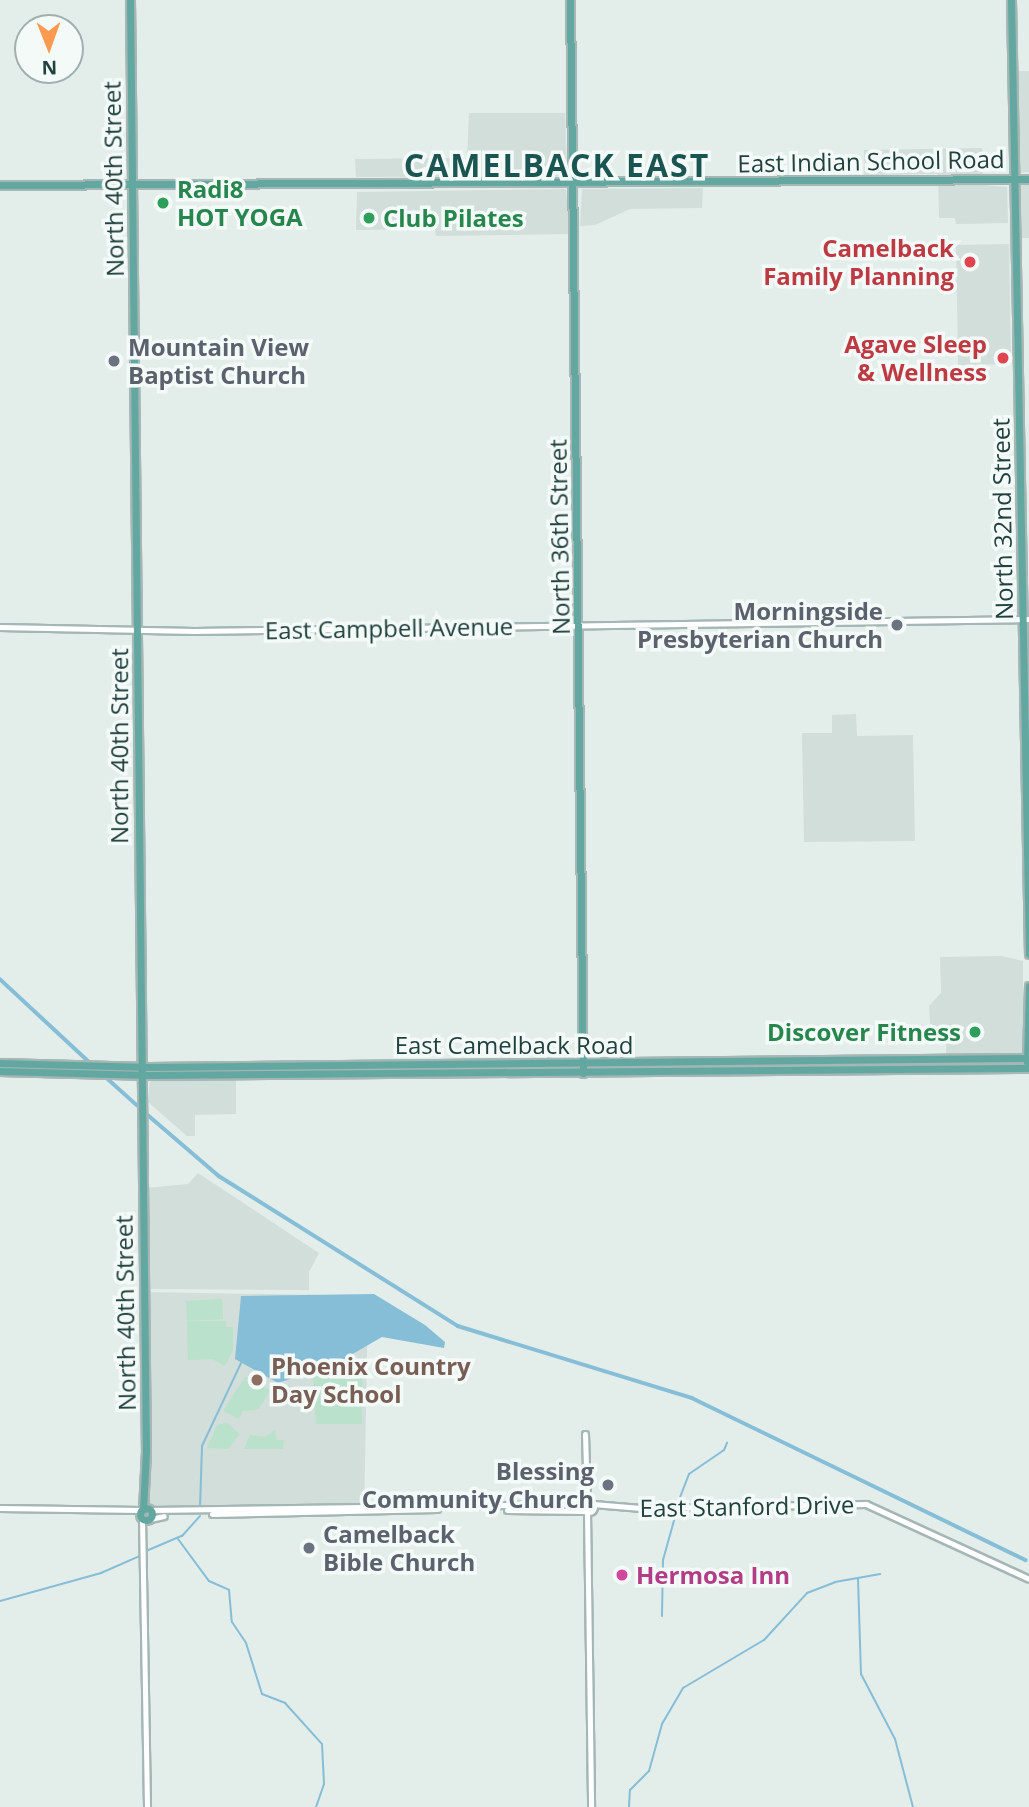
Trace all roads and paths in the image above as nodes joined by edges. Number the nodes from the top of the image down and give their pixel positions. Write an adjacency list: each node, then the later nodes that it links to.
1 (130, 0): 8 (main road, North 40th Street)
2 (570, 0): 6 (main road, North 36th Street)
3 (1011, 0): 4 (main road, North 32nd Street)
4 (1015, 179): 5 (main road, East Indian School Road); 6 (main road, East Indian School Road); 9 (main road, North 32nd Street)
5 (1029, 179)
6 (573, 183): 8 (main road, East Indian School Road); 10 (main road, North 36th Street)
7 (0, 185): 8 (main road, East Indian School Road)
8 (133, 187): 12 (main road, North 40th Street)
9 (1026, 619): 10 (street, East Campbell Avenue); 13 (main road, North 32nd Street)
10 (579, 626): 12 (street, East Campbell Avenue); 24 (main road, North 36th Street)
11 (0, 627): 12 (street, East Campbell Avenue)
12 (137, 631): 28 (main road, North 40th Street)
13 (1029, 954)
14 (1029, 986): 15 (main road)
15 (1026, 1031): 17 (main road); 18 (main road)
16 (985, 1058): 17 (main road, East Camelback Road); 19 (main road, East Camelback Road); 22 (main road)
17 (1002, 1058): 18 (main road, East Camelback Road)
18 (1028, 1058): 23 (main road)
19 (886, 1060): 21 (main road, East Camelback Road); 25 (main road)
20 (0, 1063): 26 (main road, East Camelback Road)
21 (695, 1068): 24 (main road, East Camelback Road); 25 (main road, East Camelback Road)
22 (984, 1068): 23 (main road, East Camelback Road); 25 (main road, East Camelback Road)
23 (1028, 1068)
24 (583, 1069): 28 (main road, East Camelback Road)
25 (886, 1069)
26 (99, 1070): 27 (main road, East Camelback Road); 28 (main road, East Camelback Road); 28 (main road, East Camelback Road)
27 (0, 1071)
28 (141, 1071): 32 (main road, North 40th Street)
29 (585, 1434): 30 (street)
30 (589, 1506): 32 (street, East Stanford Drive); 33 (street, East Stanford Drive); 35 (street)
31 (0, 1508): 32 (street, East Stanford Drive)
32 (146, 1514): 34 (street, North 40th Street)
33 (1029, 1579)
34 (147, 1807)
35 (591, 1807)

